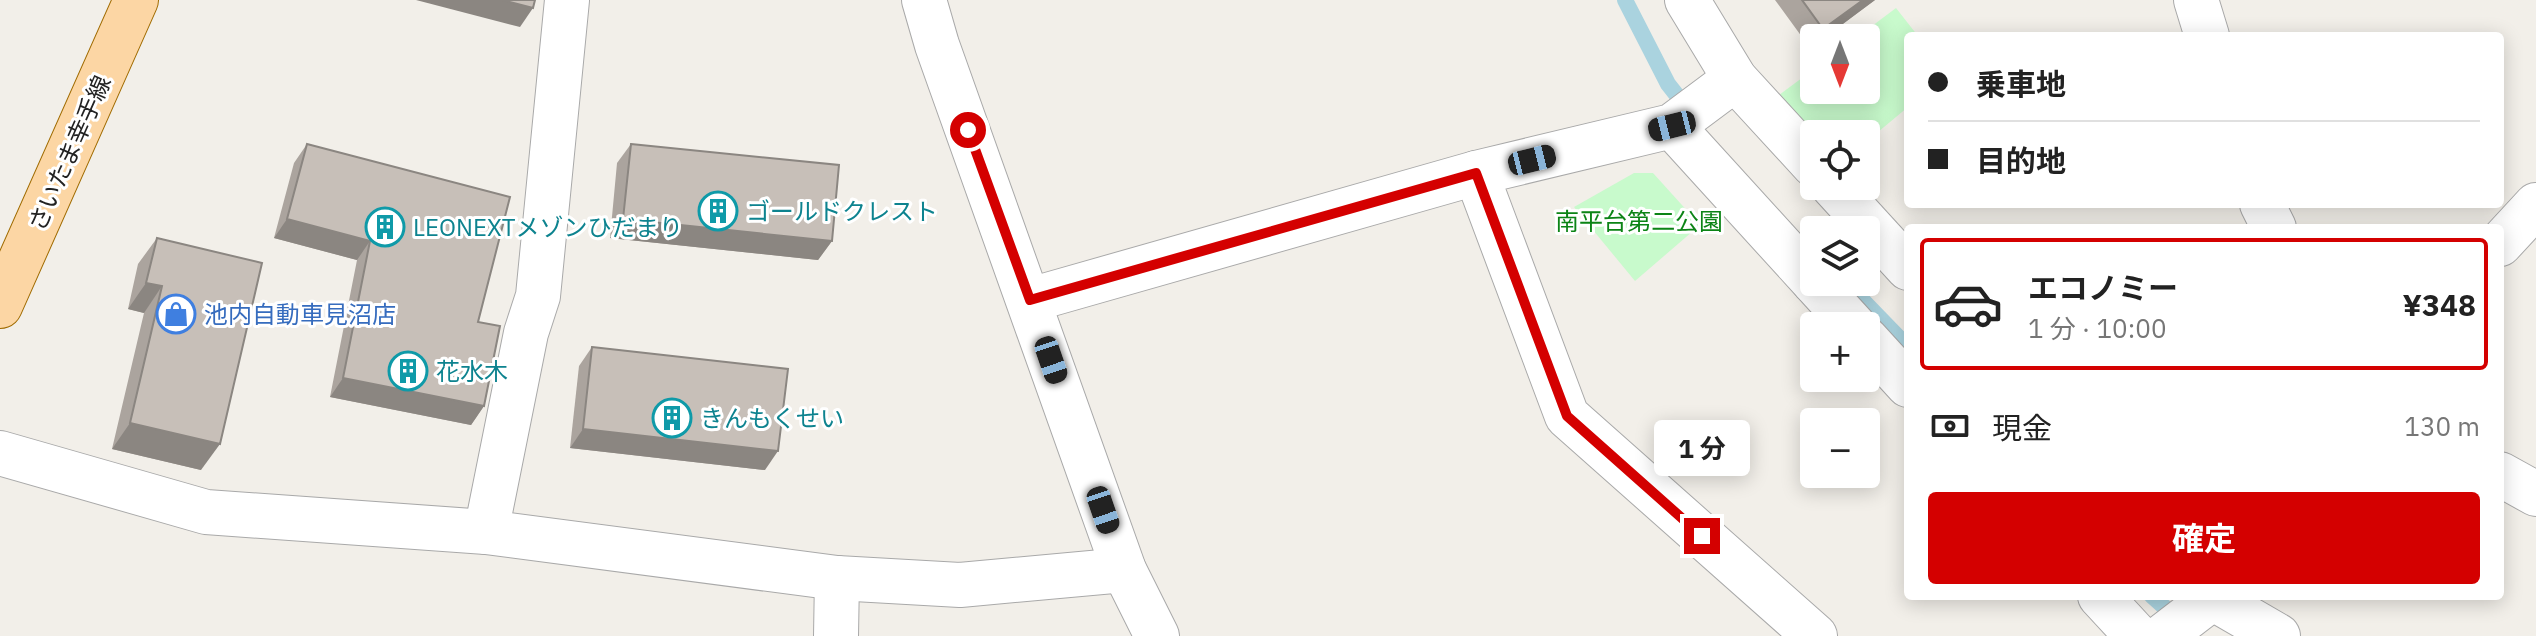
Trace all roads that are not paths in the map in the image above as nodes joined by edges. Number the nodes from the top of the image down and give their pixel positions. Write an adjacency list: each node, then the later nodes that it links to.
1 (136, 0): 17 (main road, さいたま幸手線)
2 (567, 0): 24 (street)
3 (924, 0): 16 (street)
4 (1687, 0): 7 (street)
5 (2196, 0): 6 (street)
6 (2206, 32)
7 (1697, 108): 8 (street); 9 (street); 13 (street)
8 (1800, 158)
9 (1476, 173): 16 (street); 31 (street)
10 (1846, 200): 14 (street)
11 (2536, 205): 12 (street)
12 (2504, 240)
13 (1800, 261)
14 (1904, 264)
15 (1827, 296): 18 (street)
16 (1030, 300): 25 (street)
17 (0, 306)
18 (1841, 312)
19 (1880, 354): 20 (street)
20 (1904, 381)
21 (0, 453): 24 (street)
22 (2504, 476): 23 (street)
23 (2536, 494)
24 (486, 532): 26 (street)
25 (1124, 570): 26 (street); 30 (street)
26 (837, 578): 29 (street)
27 (2104, 600): 32 (street)
28 (2198, 608): 33 (street)
29 (836, 636)
30 (1157, 636)
31 (1815, 636)
32 (2137, 636)
33 (2278, 636)

